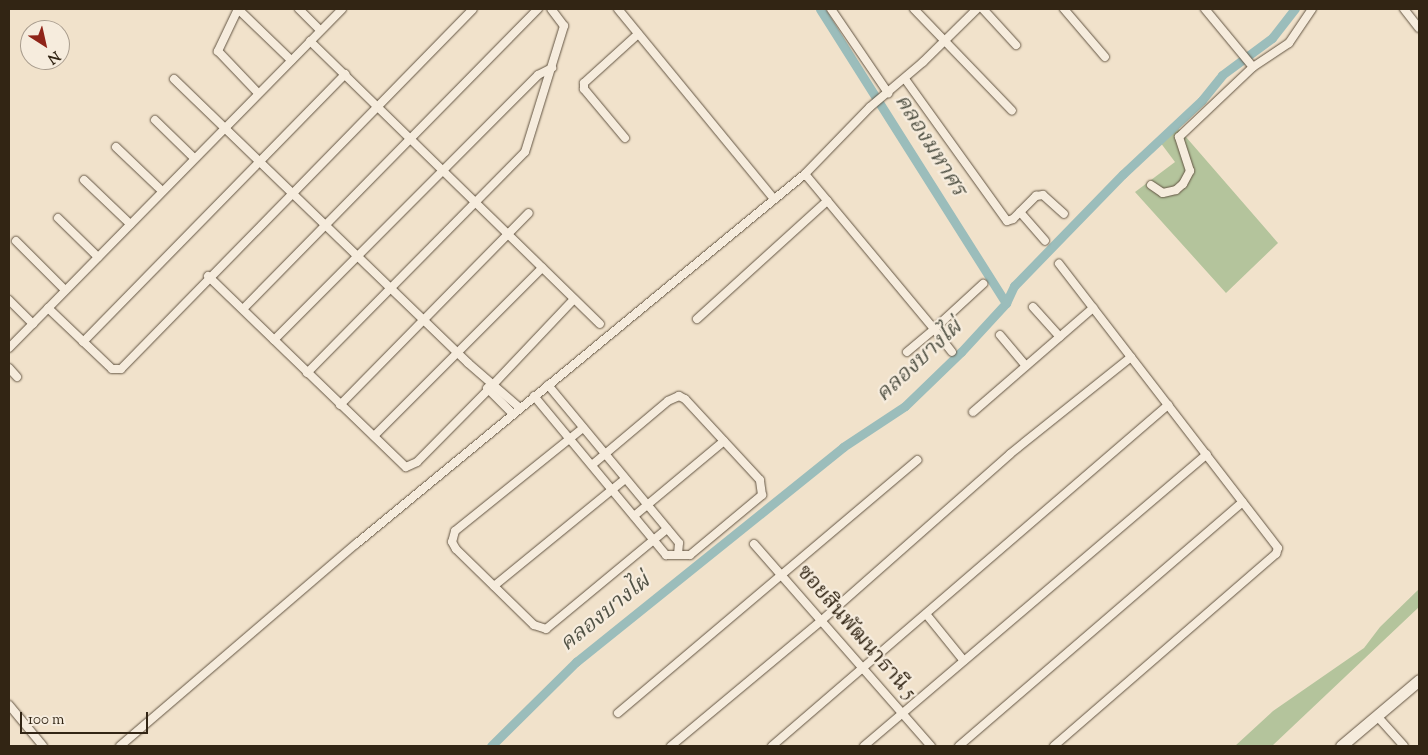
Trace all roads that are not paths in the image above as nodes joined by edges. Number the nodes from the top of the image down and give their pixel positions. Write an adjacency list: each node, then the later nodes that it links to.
1 (238, 9): 23 (street); 29 (street)
2 (299, 9): 17 (street)
3 (342, 9): 17 (street)
4 (473, 9): 31 (street)
5 (538, 9): 36 (street)
6 (551, 9): 25 (street)
7 (618, 9): 18 (street)
8 (831, 9): 30 (street)
9 (914, 9): 19 (street)
10 (976, 9): 19 (street)
11 (984, 9): 21 (street)
12 (1064, 9): 22 (street)
13 (1205, 9): 24 (street)
14 (1312, 9): 24 (street)
15 (1404, 9): 16 (street)
16 (1419, 28)
17 (320, 30): 20 (street)
18 (638, 34): 35 (street); 46 (street)
19 (944, 40): 27 (street); 32 (street)
20 (310, 42): 23 (street); 26 (street)
21 (1016, 45)
22 (1105, 57)
23 (291, 60): 29 (street)
24 (1252, 65): 43 (street)
25 (552, 68): 40 (street); 48 (street)
26 (345, 74): 31 (street); 39 (street)
27 (905, 78): 30 (street); 49 (street)
28 (174, 79): 34 (street)
29 (258, 93): 34 (street)
30 (884, 96): 41 (street)
31 (380, 107): 36 (street); 45 (street)
32 (1012, 111)
33 (155, 120): 38 (street)
34 (225, 127): 38 (street); 39 (street)
35 (625, 138)
36 (411, 140): 40 (street); 54 (street)
37 (116, 147): 44 (street)
38 (194, 158): 44 (street)
39 (259, 160): 45 (street); 80 (street)
40 (444, 172): 48 (street); 58 (street)
41 (805, 174): 46 (street); 47 (street)
42 (84, 180): 53 (street)
43 (1151, 185)
44 (162, 191): 53 (street)
45 (294, 192): 54 (street); 62 (street)
46 (774, 199): 90 (street)
47 (827, 201): 73 (street); 76 (street)
48 (474, 203): 55 (street); 64 (street)
49 (1020, 212): 51 (street); 56 (street)
50 (528, 213): 55 (street)
51 (1064, 214)
52 (58, 218): 59 (street)
53 (130, 224): 59 (street)
54 (326, 225): 58 (street); 71 (street)
55 (508, 235): 61 (street); 72 (street)
56 (1045, 240)
57 (16, 241): 65 (street)
58 (360, 256): 64 (street); 79 (street)
59 (98, 257): 65 (street)
60 (1059, 264): 70 (street)
61 (542, 268): 66 (street); 82 (street)
62 (208, 276): 71 (street); 80 (street)
63 (983, 284): 76 (street)
64 (392, 289): 72 (street); 88 (street)
65 (65, 290): 69 (street)
66 (574, 299): 75 (street); 91 (street)
67 (9, 300): 74 (street)
68 (1033, 307): 78 (street)
69 (48, 308): 74 (street); 80 (street)
70 (1093, 308): 78 (street); 85 (street)
71 (243, 309): 79 (street)
72 (425, 320): 82 (street); 93 (street)
73 (697, 320)
74 (33, 324): 81 (street)
75 (600, 324)
76 (934, 329): 83 (street); 84 (street)
77 (1000, 335): 86 (street)
78 (1060, 337): 86 (street)
79 (274, 340): 88 (street)
80 (83, 342)
81 (9, 348)
82 (458, 352): 91 (street); 99 (street)
83 (907, 352)
84 (952, 352)
85 (1131, 357): 94 (street); 118 (street)
86 (1026, 366): 96 (street)
87 (9, 368): 89 (street)
88 (307, 373): 93 (street)
89 (17, 377)
90 (548, 385): 92 (street); 98 (street)
91 (491, 387): 95 (street); 97 (street); 99 (street)
92 (534, 396): 95 (street); 100 (street)
93 (340, 405): 99 (street)
94 (1168, 405): 103 (street); 117 (street)
95 (520, 408): 97 (street)
96 (973, 412)
97 (513, 414): 127 (street)
98 (584, 428): 100 (street); 102 (street)
99 (374, 436)
100 (570, 439): 105 (street); 116 (street)
101 (724, 441): 102 (street); 109 (street); 114 (street)
102 (605, 454): 105 (street); 106 (street)
103 (1207, 454): 108 (street); 119 (street)
104 (917, 460): 115 (street)
105 (592, 465): 107 (street)
106 (625, 479): 107 (street); 109 (street)
107 (612, 490): 110 (street); 116 (street)
108 (1243, 502): 132 (street); 133 (street)
109 (647, 505): 110 (street); 111 (street)
110 (634, 516): 112 (street)
111 (667, 529): 112 (street); 114 (street)
112 (654, 539): 114 (street); 116 (street)
113 (754, 544): 115 (street, ซอยสินพัฒนาธานี 5)
114 (678, 555)
115 (782, 576): 118 (street, ซอยสินพัฒนาธานี 5); 123 (street)
116 (494, 586)
117 (926, 614): 119 (street); 120 (street)
118 (822, 620): 120 (street, ซอยสินพัฒนาธานี 5); 128 (street)
119 (964, 661): 124 (street)
120 (864, 667): 124 (street, ซอยสินพัฒนาธานี 5); 129 (street)
121 (1419, 680): 125 (street)
122 (9, 705): 126 (street)
123 (618, 713)
124 (903, 713): 130 (street); 131 (street, ซอยสินพัฒนาธานี 5)
125 (1377, 716): 134 (street); 135 (street)
126 (43, 746)
127 (120, 746)
128 (671, 746)
129 (772, 746)
130 (864, 746)
131 (931, 746)
132 (959, 746)
133 (1054, 746)
134 (1341, 746)
135 (1404, 746)

